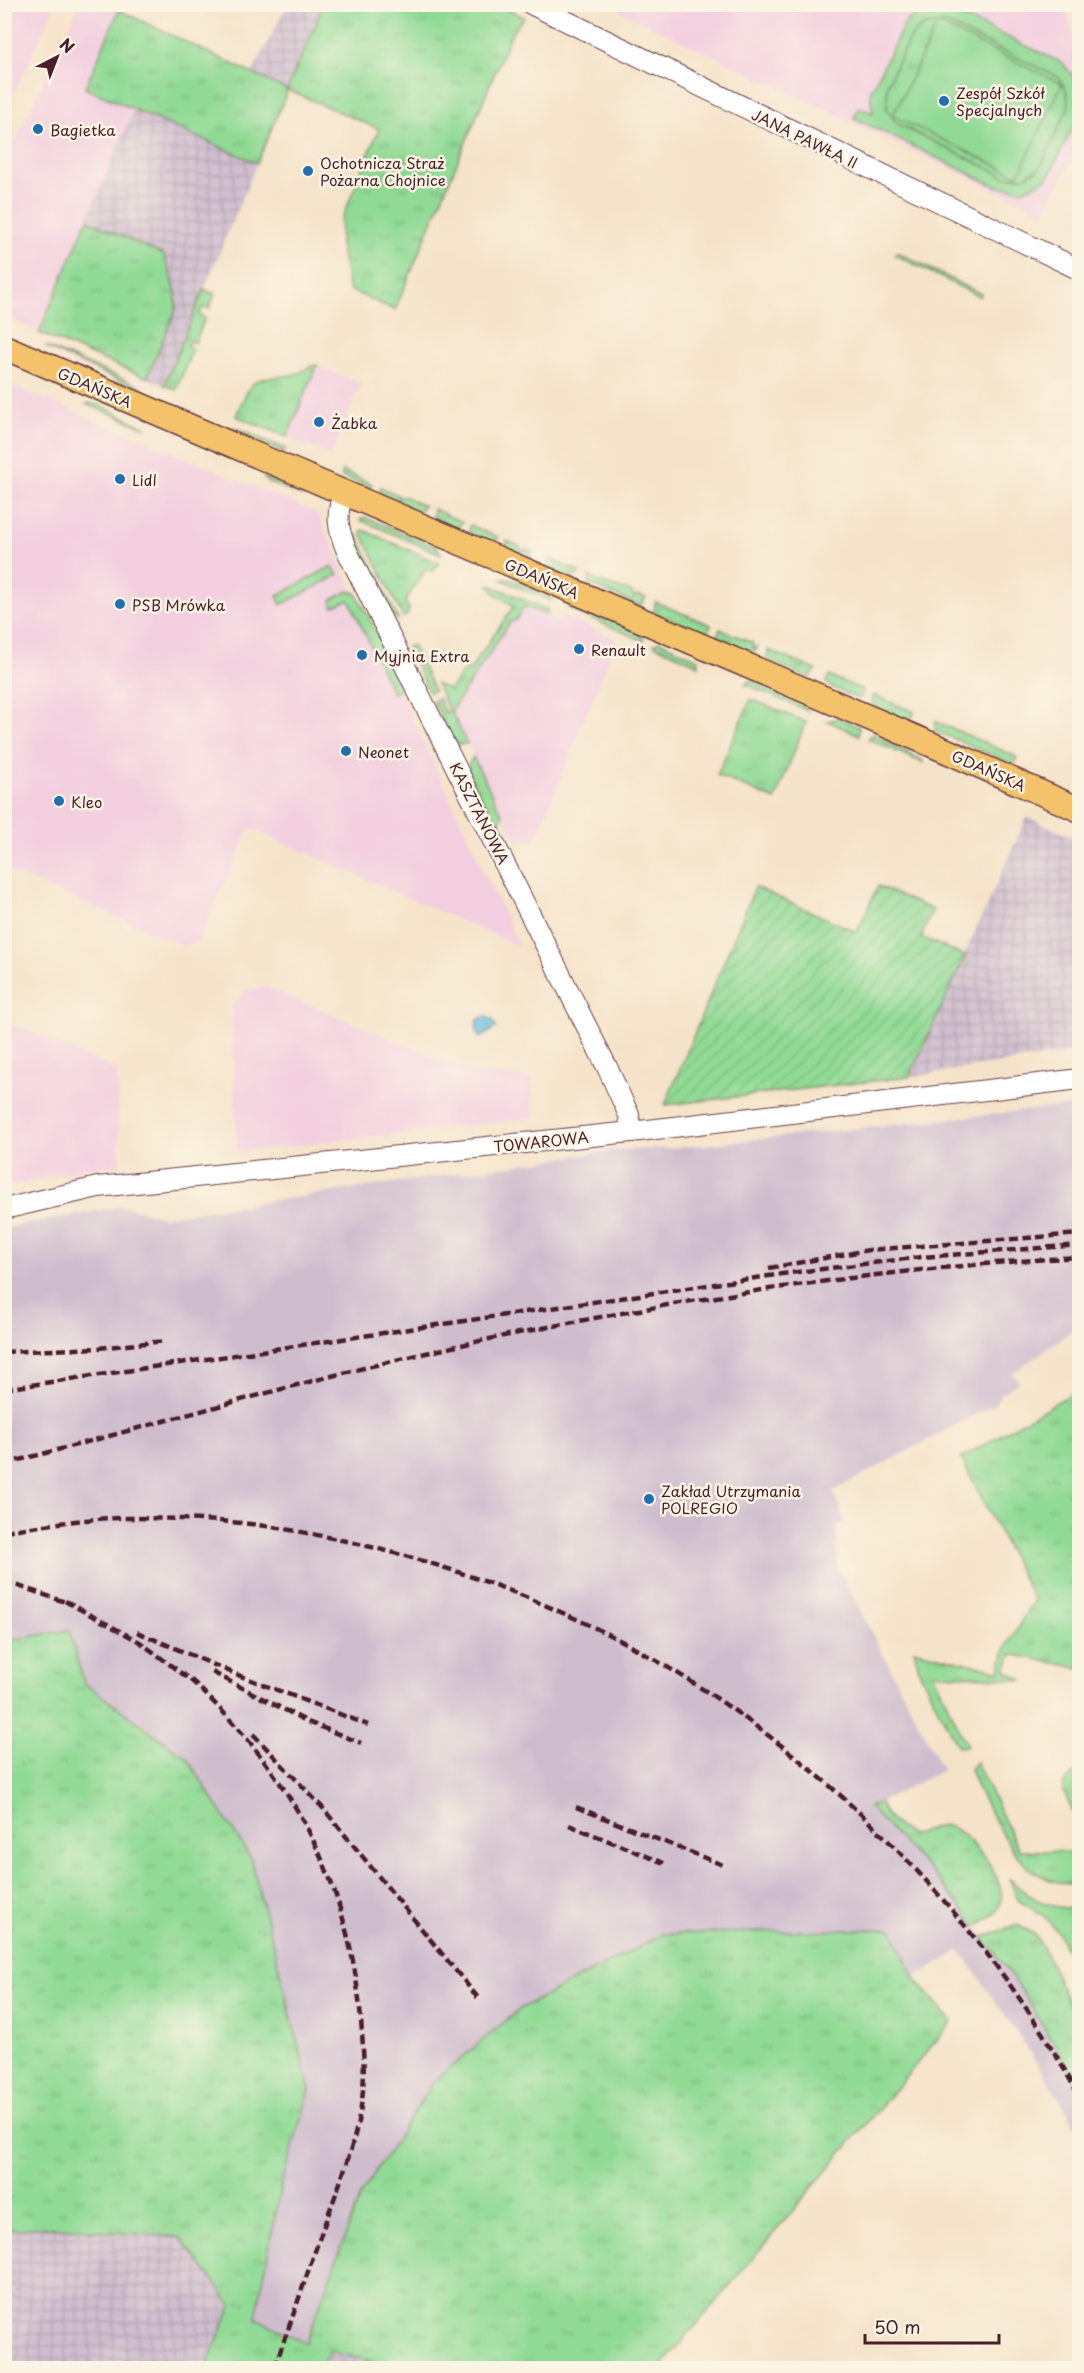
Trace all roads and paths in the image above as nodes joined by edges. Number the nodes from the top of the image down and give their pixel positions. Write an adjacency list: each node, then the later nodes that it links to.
1 (531, 4): 2 (street, JANA PAWŁA II)
2 (1080, 270)
3 (4, 347): 4 (main road, GDAŃSKA)
4 (344, 493): 5 (main road, GDAŃSKA); 7 (street, KASZTANOWA)
5 (1080, 810)
6 (1080, 1079): 7 (street, TOWAROWA)
7 (631, 1132): 8 (street, TOWAROWA)
8 (4, 1209)

